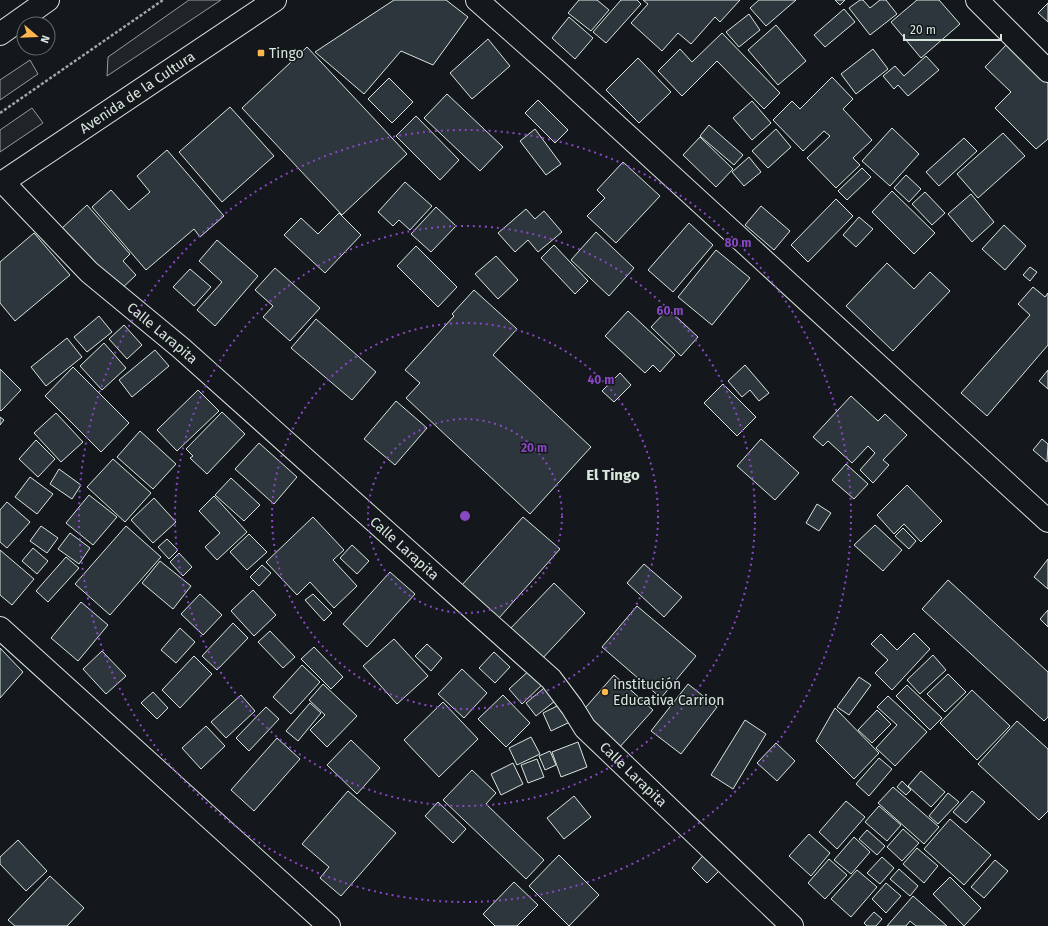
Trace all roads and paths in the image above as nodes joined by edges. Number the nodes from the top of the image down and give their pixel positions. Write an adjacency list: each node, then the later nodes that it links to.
1 (48, 0): 6 (main road)
2 (163, 0): 8 (path)
3 (275, 0): 9 (main road, Avenida de la Cultura)
4 (476, 0): 10 (main road)
5 (977, 0): 7 (main road)
6 (0, 34)
7 (1048, 71)
8 (0, 113)
9 (2, 183): 13 (main road, Calle Larapita)
10 (1048, 521)
11 (0, 628): 12 (main road)
12 (329, 926)
13 (792, 926)

